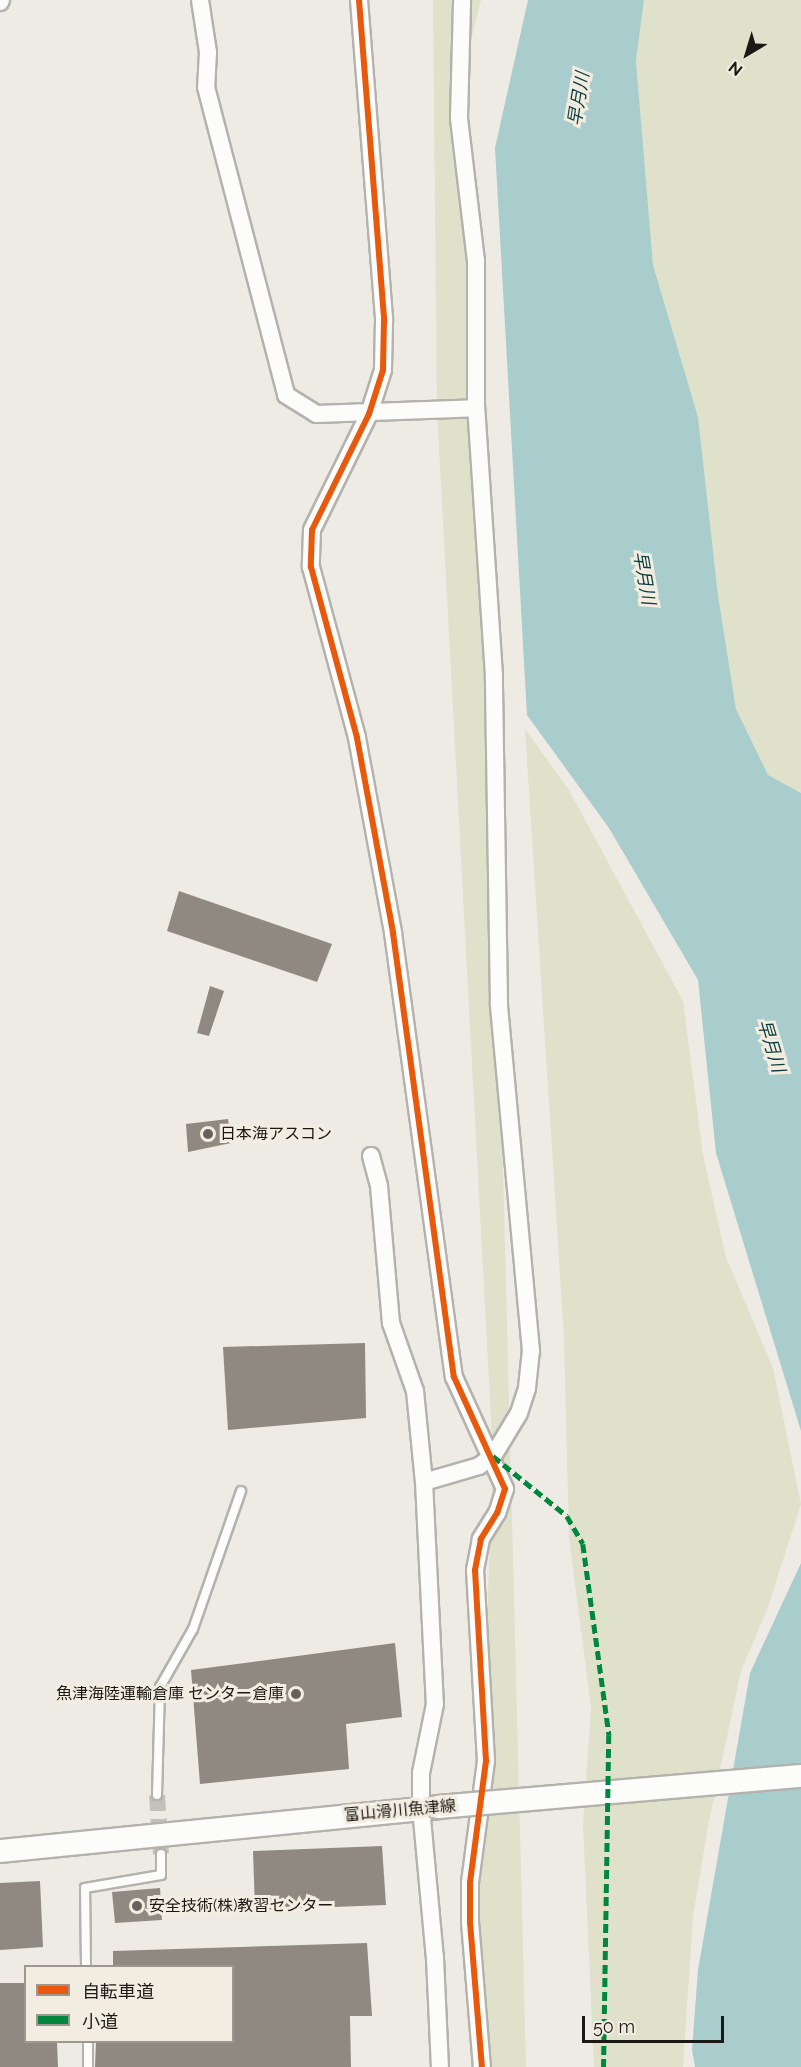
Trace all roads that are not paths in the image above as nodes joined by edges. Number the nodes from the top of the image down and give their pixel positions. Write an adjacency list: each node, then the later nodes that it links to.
1 (200, 0): 5 (street)
2 (359, 0): 5 (street)
3 (462, 0): 4 (street)
4 (476, 408): 5 (street); 7 (street)
5 (369, 414): 7 (street)
6 (370, 1156): 8 (street)
7 (493, 1456): 8 (street); 19 (street)
8 (424, 1482): 12 (street)
9 (241, 1491): 11 (lane)
10 (801, 1776): 12 (main road, 富山滑川魚津線, bridge)
11 (156, 1795)
12 (429, 1807): 13 (main road, 富山滑川魚津線); 18 (street)
13 (0, 1851)
14 (160, 1854): 15 (lane)
15 (86, 1965)
16 (88, 2043): 17 (lane)
17 (88, 2067)
18 (440, 2067)
19 (482, 2067)

